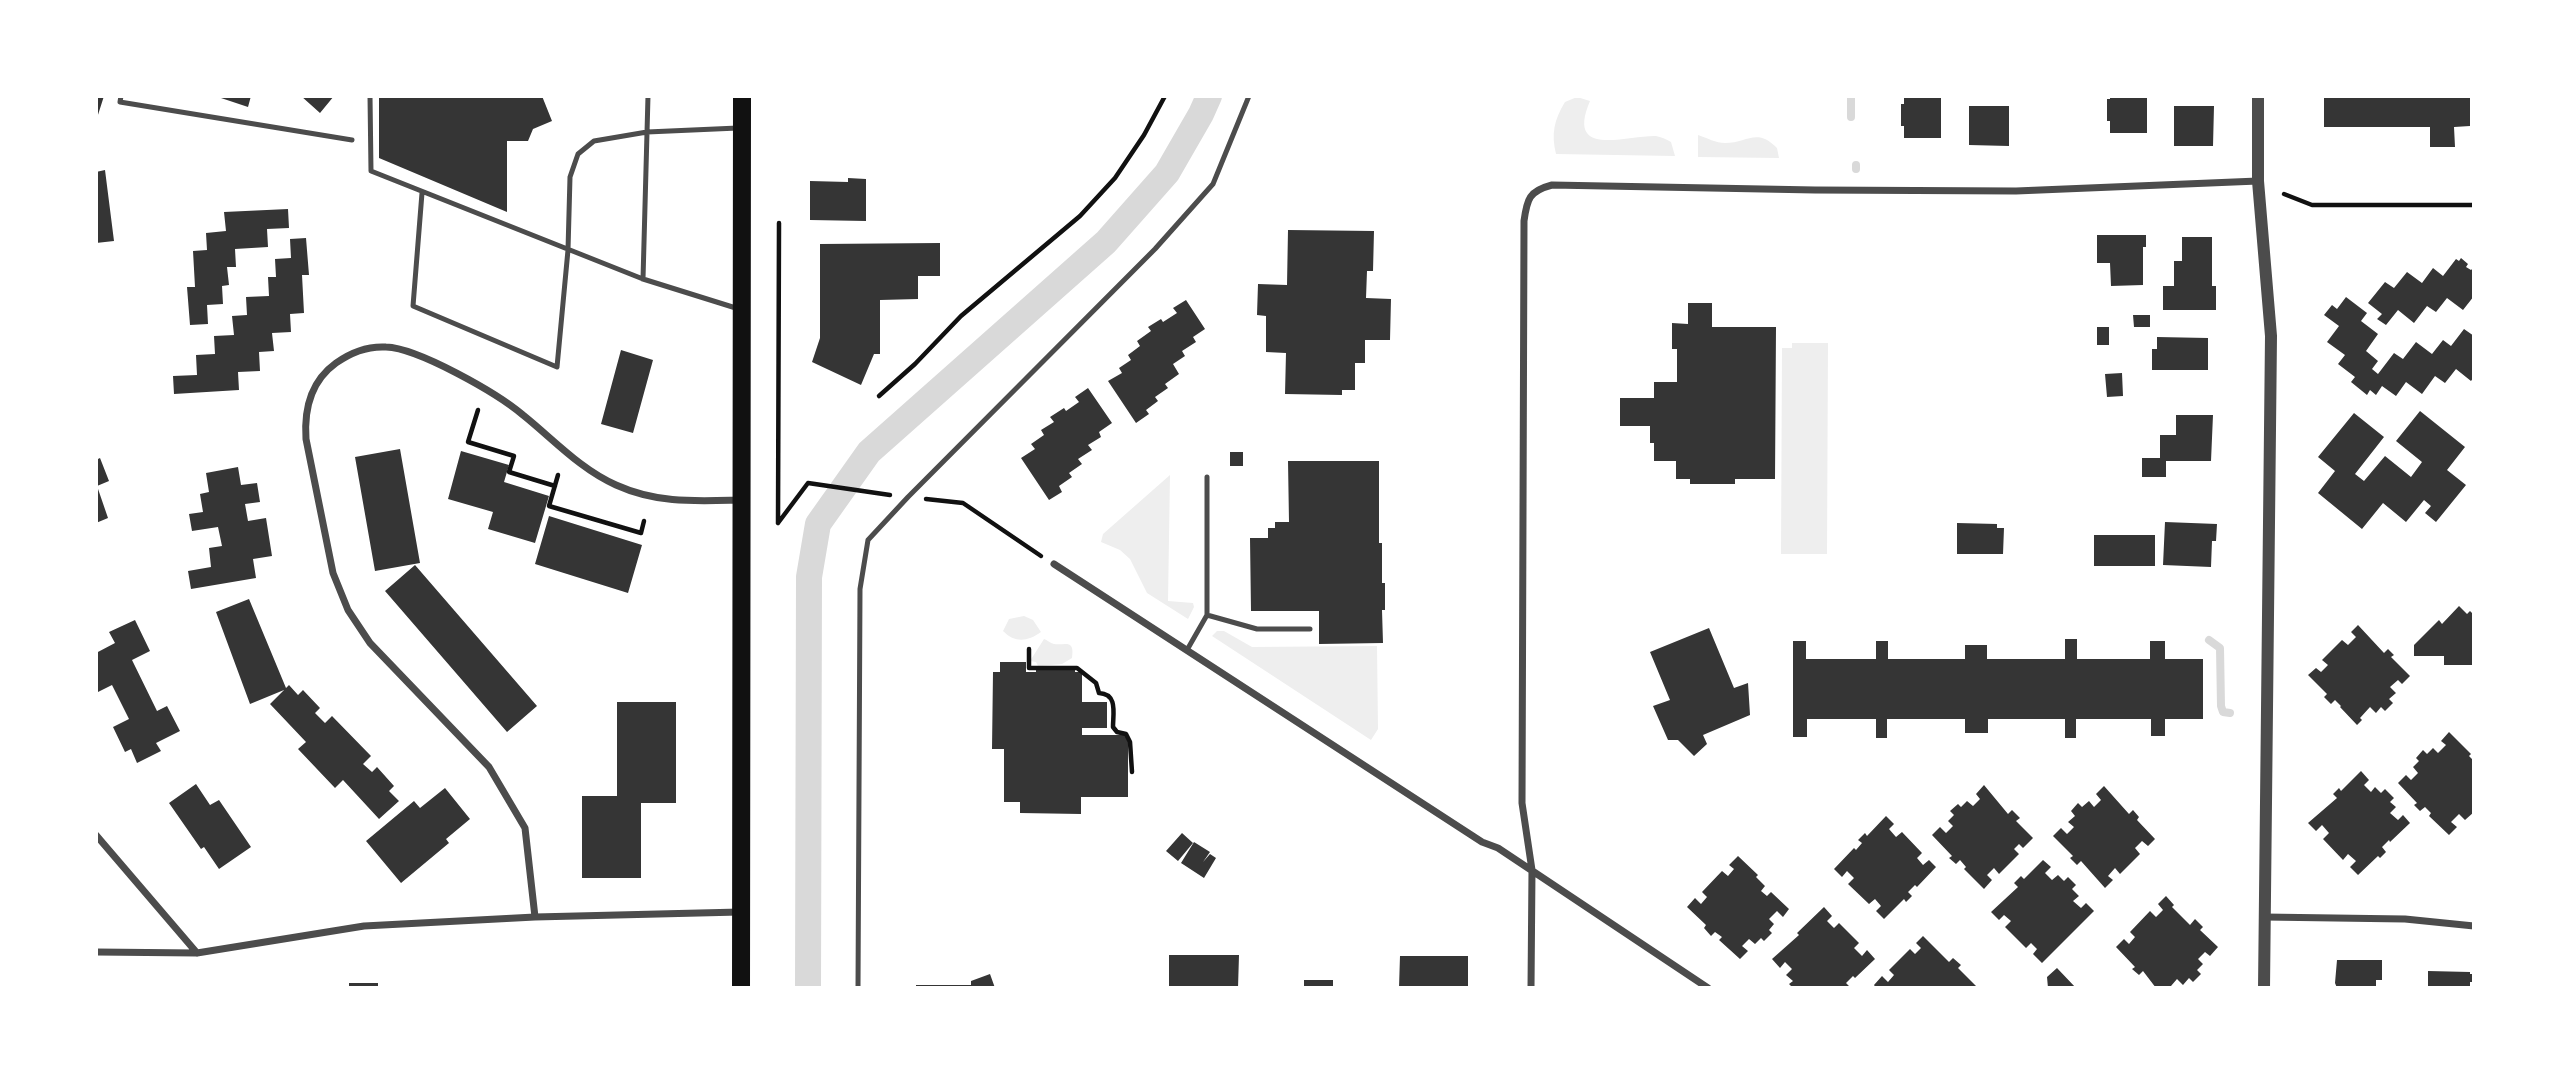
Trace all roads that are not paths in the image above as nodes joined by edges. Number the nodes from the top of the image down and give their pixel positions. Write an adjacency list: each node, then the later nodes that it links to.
1 (121, 96): 9 (lane)
2 (370, 96): 11 (lane)
3 (648, 96): 8 (lane)
4 (742, 96): 7 (main road)
5 (1249, 96): 30 (lane)
6 (2258, 96): 10 (street)
7 (742, 128): 8 (lane); 14 (main road)
8 (647, 131): 12 (lane); 13 (lane)
9 (352, 140)
10 (2259, 181): 22 (street); 24 (street)
11 (422, 193): 12 (lane); 12 (lane)
12 (568, 250): 13 (lane)
13 (643, 279): 14 (lane)
14 (742, 309): 16 (main road)
15 (1208, 477): 18 (lane)
16 (742, 500): 23 (main road); 25 (street)
17 (1054, 564): 20 (street)
18 (1208, 615): 19 (lane); 20 (lane)
19 (1310, 629)
20 (1187, 650): 22 (street)
21 (96, 835): 28 (street)
22 (1532, 870): 31 (street); 32 (street)
23 (741, 912): 25 (street); 29 (main road)
24 (2264, 916): 26 (street); 33 (street)
25 (535, 917): 28 (street)
26 (2474, 926)
27 (96, 951): 28 (street)
28 (197, 953)
29 (741, 988)
30 (858, 988)
31 (1531, 988)
32 (1708, 988)
33 (2264, 988)

